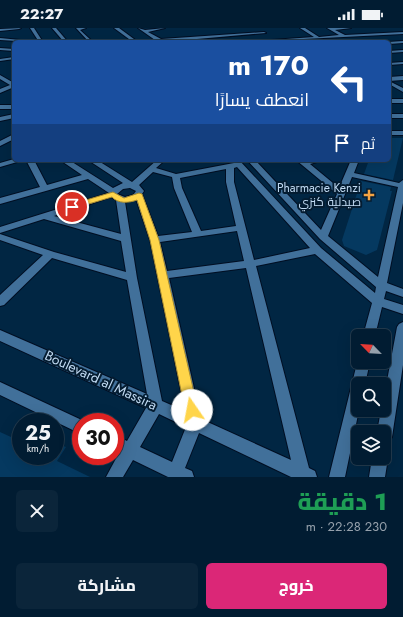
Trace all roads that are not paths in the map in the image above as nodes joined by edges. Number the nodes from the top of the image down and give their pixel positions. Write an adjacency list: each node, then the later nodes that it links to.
1 (9, 28): 2 (street); 15 (street)
2 (19, 28)
3 (32, 28): 25 (street)
4 (54, 28): 26 (street)
5 (76, 28): 6 (street); 27 (street)
6 (84, 28)
7 (116, 28): 28 (street)
8 (163, 28): 14 (street)
9 (258, 28): 18 (street)
10 (302, 28): 22 (street)
11 (329, 28): 12 (street); 21 (street)
12 (349, 28)
13 (393, 28): 19 (street)
14 (142, 29): 29 (street)
15 (0, 30)
16 (205, 32): 20 (street)
17 (226, 33): 18 (street); 20 (street); 30 (street)
18 (264, 33): 31 (street)
19 (403, 33): 21 (street)
20 (208, 36): 29 (street)
21 (346, 37): 22 (street); 34 (street)
22 (319, 38): 31 (street); 32 (street); 33 (street)
23 (0, 39): 24 (street)
24 (12, 40)
25 (40, 40)
26 (64, 40)
27 (89, 40)
28 (136, 40)
29 (162, 40)
30 (233, 40)
31 (274, 40)
32 (299, 40)
33 (322, 40)
34 (352, 40)
35 (403, 42): 36 (street)
36 (391, 44)
37 (0, 49): 38 (street)
38 (12, 50)
39 (403, 51): 40 (street)
40 (391, 52)
41 (12, 59): 42 (street)
42 (0, 60)
43 (391, 63): 44 (street)
44 (403, 63)
45 (0, 77): 49 (street)
46 (403, 78): 47 (street)
47 (391, 80)
48 (391, 81): 51 (street)
49 (12, 84)
50 (12, 86): 52 (street)
51 (403, 90)
52 (0, 91)
53 (391, 101): 54 (street)
54 (403, 101)
55 (391, 116): 56 (street)
56 (403, 116)
57 (391, 133): 58 (street)
58 (403, 133)
59 (12, 137): 60 (street)
60 (0, 144)
61 (12, 155): 62 (street)
62 (0, 158)
63 (12, 162): 72 (street)
64 (31, 162): 78 (street)
65 (67, 162): 75 (street)
66 (95, 162): 79 (street)
67 (159, 162): 73 (street)
68 (253, 162): 88 (street)
69 (303, 162): 80 (street)
70 (354, 162): 74 (street)
71 (235, 164): 76 (street); 84 (street); 91 (street)
72 (0, 165)
73 (150, 170): 76 (street); 79 (street)
74 (349, 174): 77 (street); 80 (street)
75 (88, 176): 78 (street); 81 (street)
76 (176, 176): 86 (street)
77 (403, 184): 96 (street)
78 (45, 188): 82 (street)
79 (135, 189): 81 (street); 81 (street); 90 (street)
80 (342, 193): 88 (street)
81 (116, 195): 83 (street); 89 (street)
82 (0, 199)
83 (44, 216): 85 (street); 89 (street)
84 (241, 228): 86 (street); 93 (street)
85 (0, 230)
86 (198, 234): 90 (street)
87 (0, 237): 92 (street)
88 (324, 237): 96 (street)
89 (126, 239): 95 (street)
90 (155, 240): 94 (street)
91 (317, 250): 93 (street); 98 (street)
92 (50, 254): 95 (street); 99 (street)
93 (250, 264): 94 (street); 114 (street)
94 (163, 275): 108 (street)
95 (132, 278): 106 (street)
96 (381, 285): 97 (street); 98 (street)
97 (403, 293)
98 (377, 301): 100 (street); 102 (street)
99 (0, 302)
100 (403, 310)
101 (403, 327): 109 (street)
102 (371, 329)
103 (0, 335): 106 (street, Boulevard al Massira)
104 (361, 369): 116 (street)
105 (0, 389): 107 (street)
106 (156, 405): 108 (street, Boulevard al Massira); 111 (street)
107 (72, 423)
108 (195, 424): 113 (street); 114 (street, Boulevard al Massira)
109 (386, 425)
110 (124, 447): 111 (street)
111 (130, 450): 113 (street); 115 (street)
112 (379, 465): 117 (street)
113 (181, 475)
114 (306, 475)
115 (114, 477)
116 (336, 477)
117 (377, 477)

